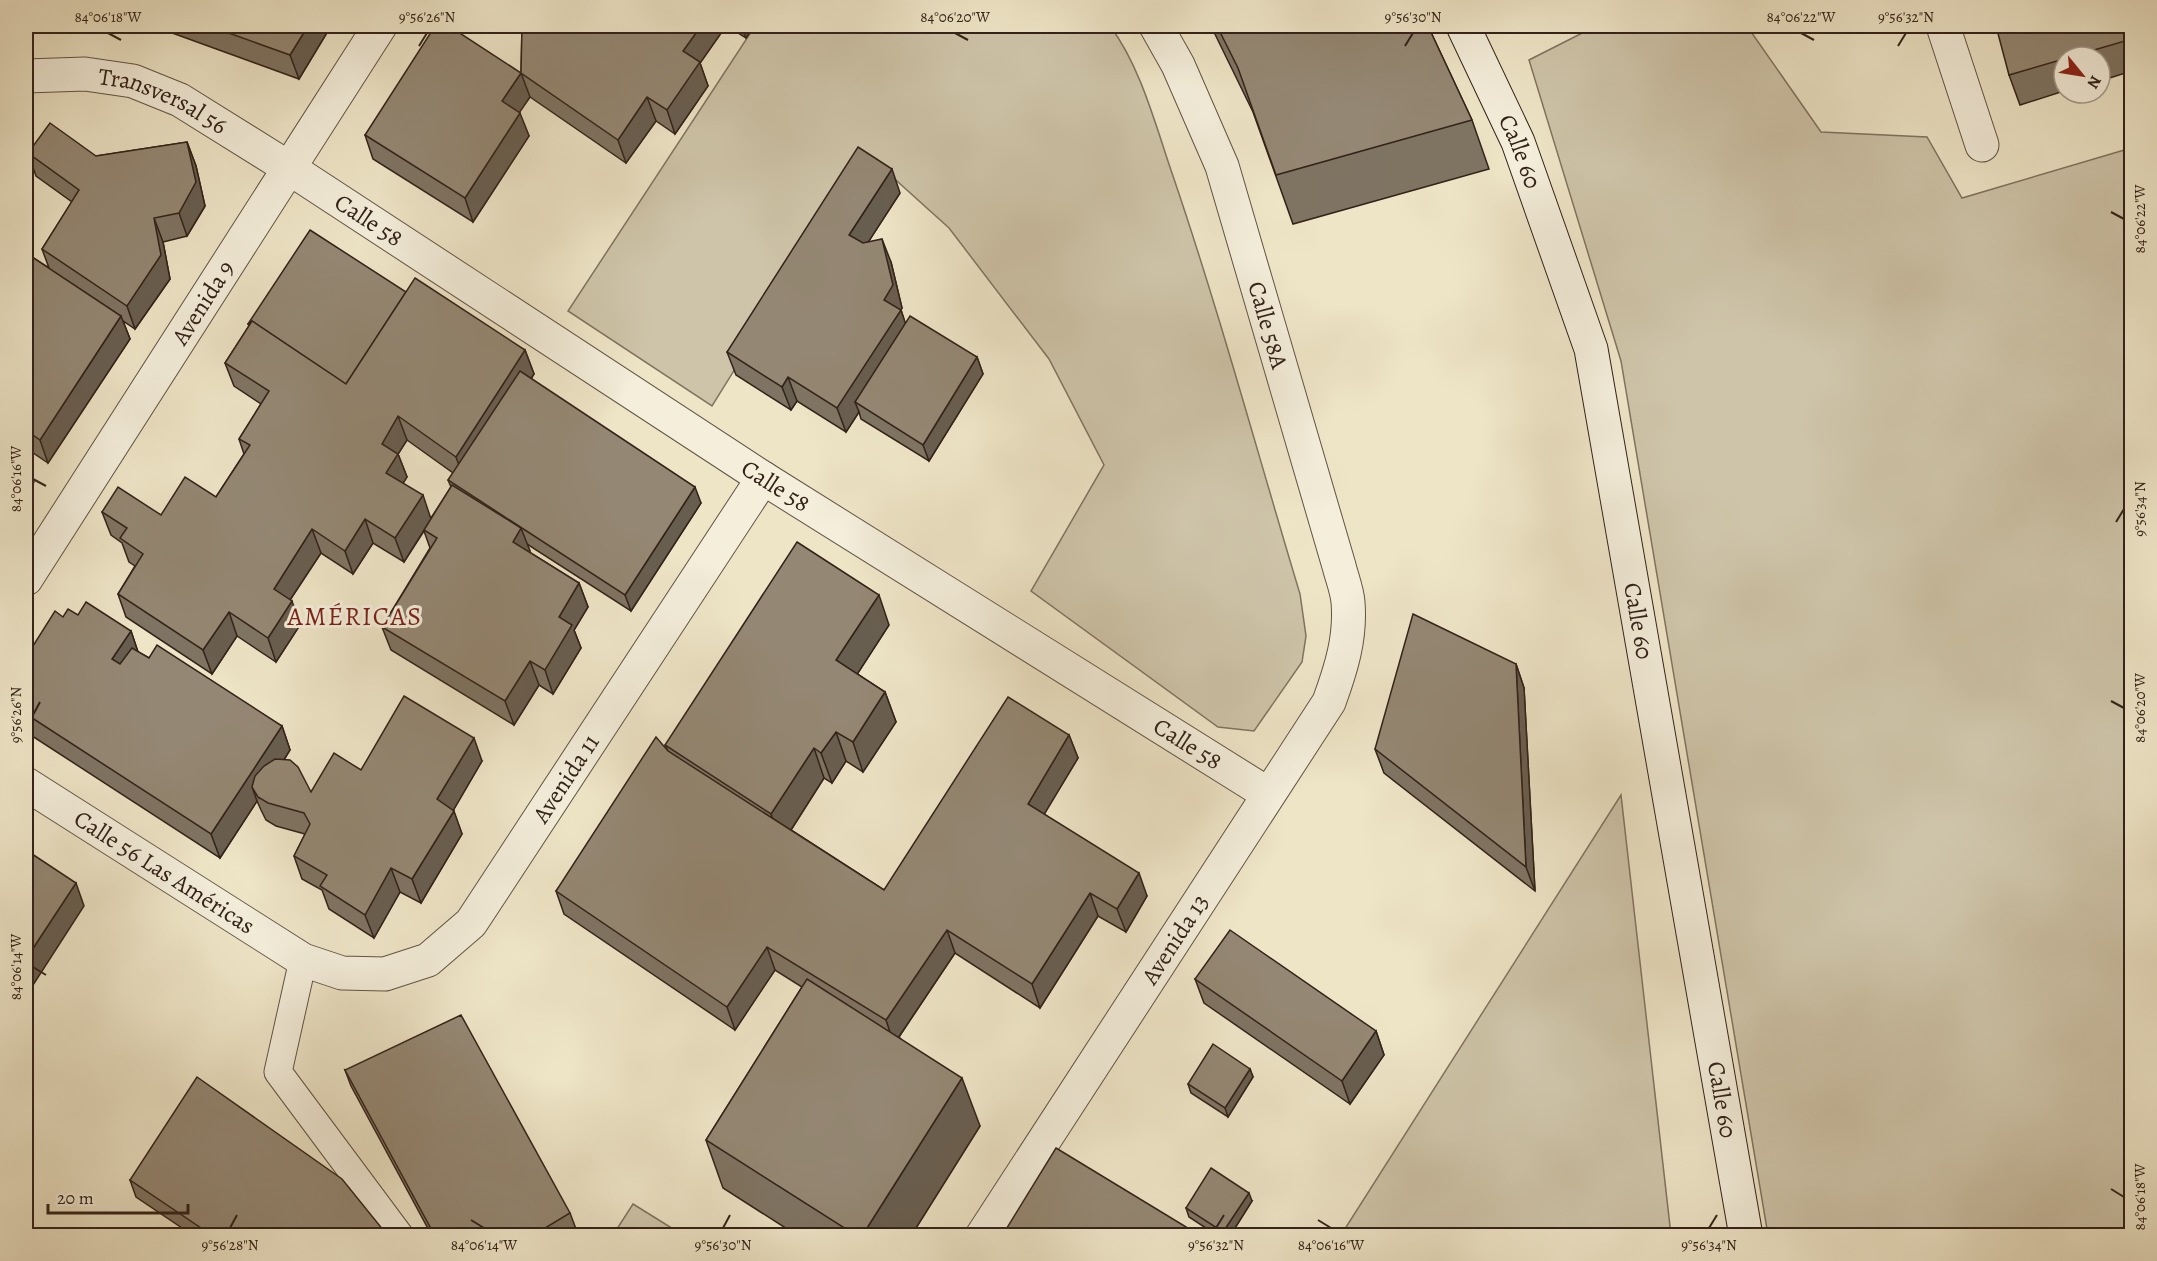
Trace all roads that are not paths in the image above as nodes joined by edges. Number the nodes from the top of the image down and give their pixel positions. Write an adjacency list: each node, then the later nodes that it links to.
1 (380, 26): 7 (street, Avenida 9)
2 (1156, 26): 10 (street, Calle 58A)
3 (1463, 26): 16 (street, Calle 60)
4 (1943, 26): 6 (street)
5 (26, 76): 7 (street, Transversal 56)
6 (1982, 145)
7 (289, 168): 8 (street, Calle 58); 9 (street, Avenida 9)
8 (763, 478): 12 (street, Calle 58); 13 (street, Avenida 11)
9 (26, 579)
10 (1348, 634): 12 (street, Avenida 13)
11 (26, 784): 13 (street, Calle 56 Las Américas)
12 (1268, 794): 15 (street, Avenida 13)
13 (303, 960): 14 (lane)
14 (400, 1236)
15 (982, 1236)
16 (1746, 1236)

